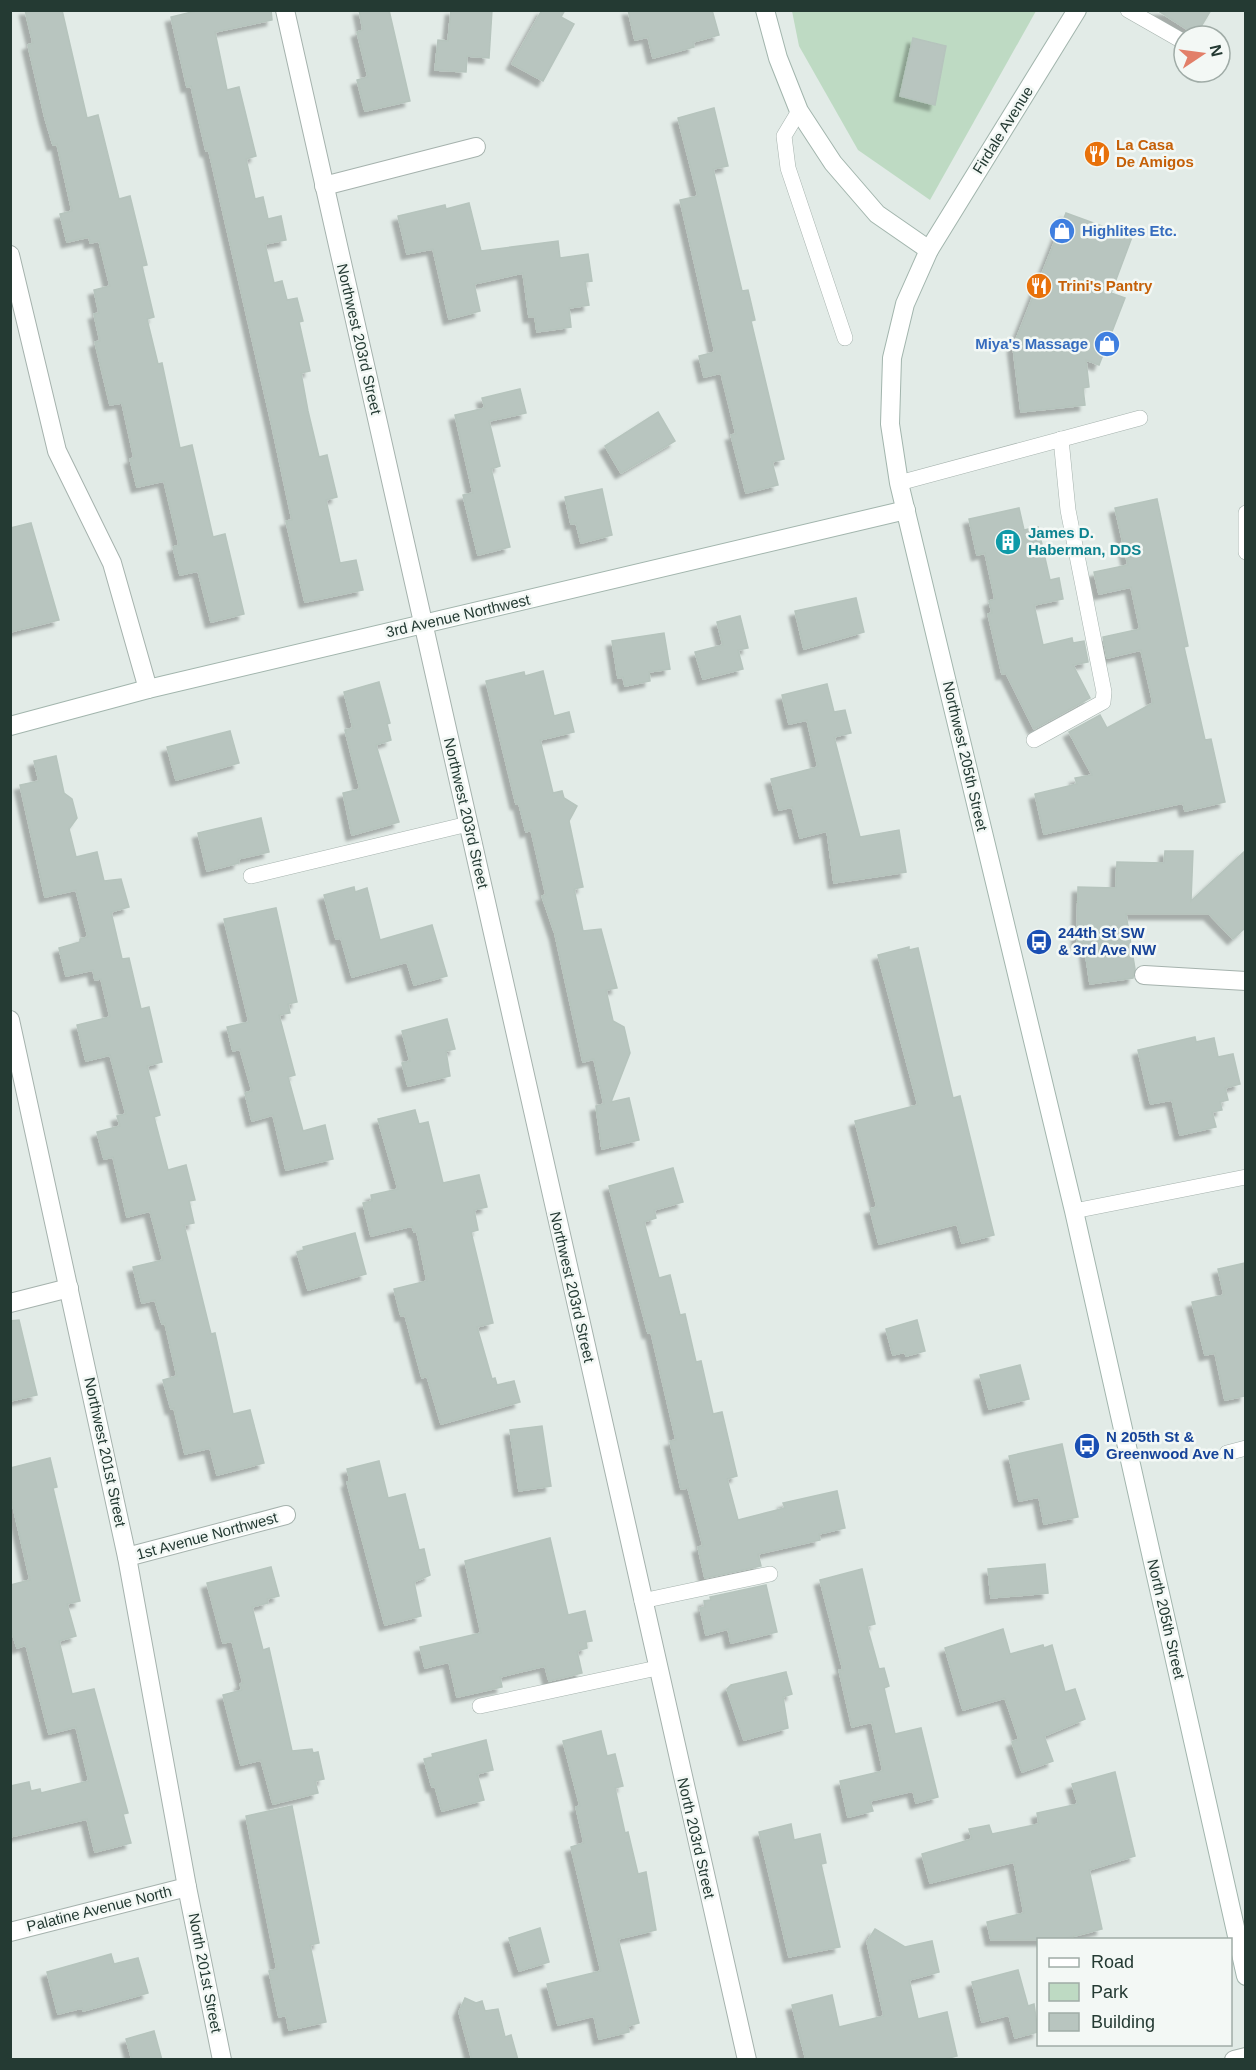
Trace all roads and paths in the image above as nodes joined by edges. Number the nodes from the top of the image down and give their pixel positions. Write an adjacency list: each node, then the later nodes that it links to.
1 (285, 10): 8 (street, Northwest 203rd Street)
2 (765, 10): 6 (street)
3 (1077, 10): 9 (street, Firdale Avenue)
4 (1128, 10): 5 (lane)
5 (1172, 35)
6 (799, 111): 9 (street); 11 (lane)
7 (476, 147): 8 (street)
8 (324, 186): 18 (street, Northwest 203rd Street)
9 (929, 250): 14 (street, Northwest 205th Street)
10 (10, 255): 19 (street)
11 (845, 338)
12 (1140, 418): 13 (lane)
13 (1061, 439): 14 (lane); 21 (lane)
14 (899, 483): 15 (street, Northwest 205th Street)
15 (906, 510): 18 (street, 3rd Avenue Northwest); 28 (street, Northwest 205th Street)
16 (1245, 513): 17 (lane)
17 (1245, 552)
18 (424, 624): 19 (street, 3rd Avenue Northwest); 22 (street, Northwest 203rd Street)
19 (148, 689): 20 (street, 3rd Avenue Northwest)
20 (10, 726)
21 (1034, 740)
22 (468, 824): 23 (lane); 37 (street, Northwest 203rd Street)
23 (251, 876)
24 (1144, 975): 25 (street)
25 (1245, 981)
26 (10, 1020): 30 (street, Northwest 201st Street)
27 (1245, 1176): 28 (lane)
28 (1074, 1211): 29 (street, Northwest 205th Street)
29 (1086, 1263): 42 (street, North 205th Street)
30 (69, 1288): 31 (street); 35 (street, Northwest 201st Street)
31 (10, 1303)
32 (1245, 1448): 33 (lane)
33 (1227, 1453)
34 (286, 1515): 35 (street, 1st Avenue Northwest)
35 (128, 1557): 40 (street, Northwest 201st Street)
36 (770, 1574): 37 (lane)
37 (644, 1609): 38 (street, North 203rd Street)
38 (657, 1668): 39 (lane); 45 (street, North 203rd Street)
39 (480, 1706)
40 (187, 1887): 41 (street, Palatine Avenue North); 44 (street, North 201st Street)
41 (10, 1932)
42 (1245, 1976)
43 (1245, 2057): 46 (street)
44 (222, 2060)
45 (747, 2060)
46 (1234, 2060)

